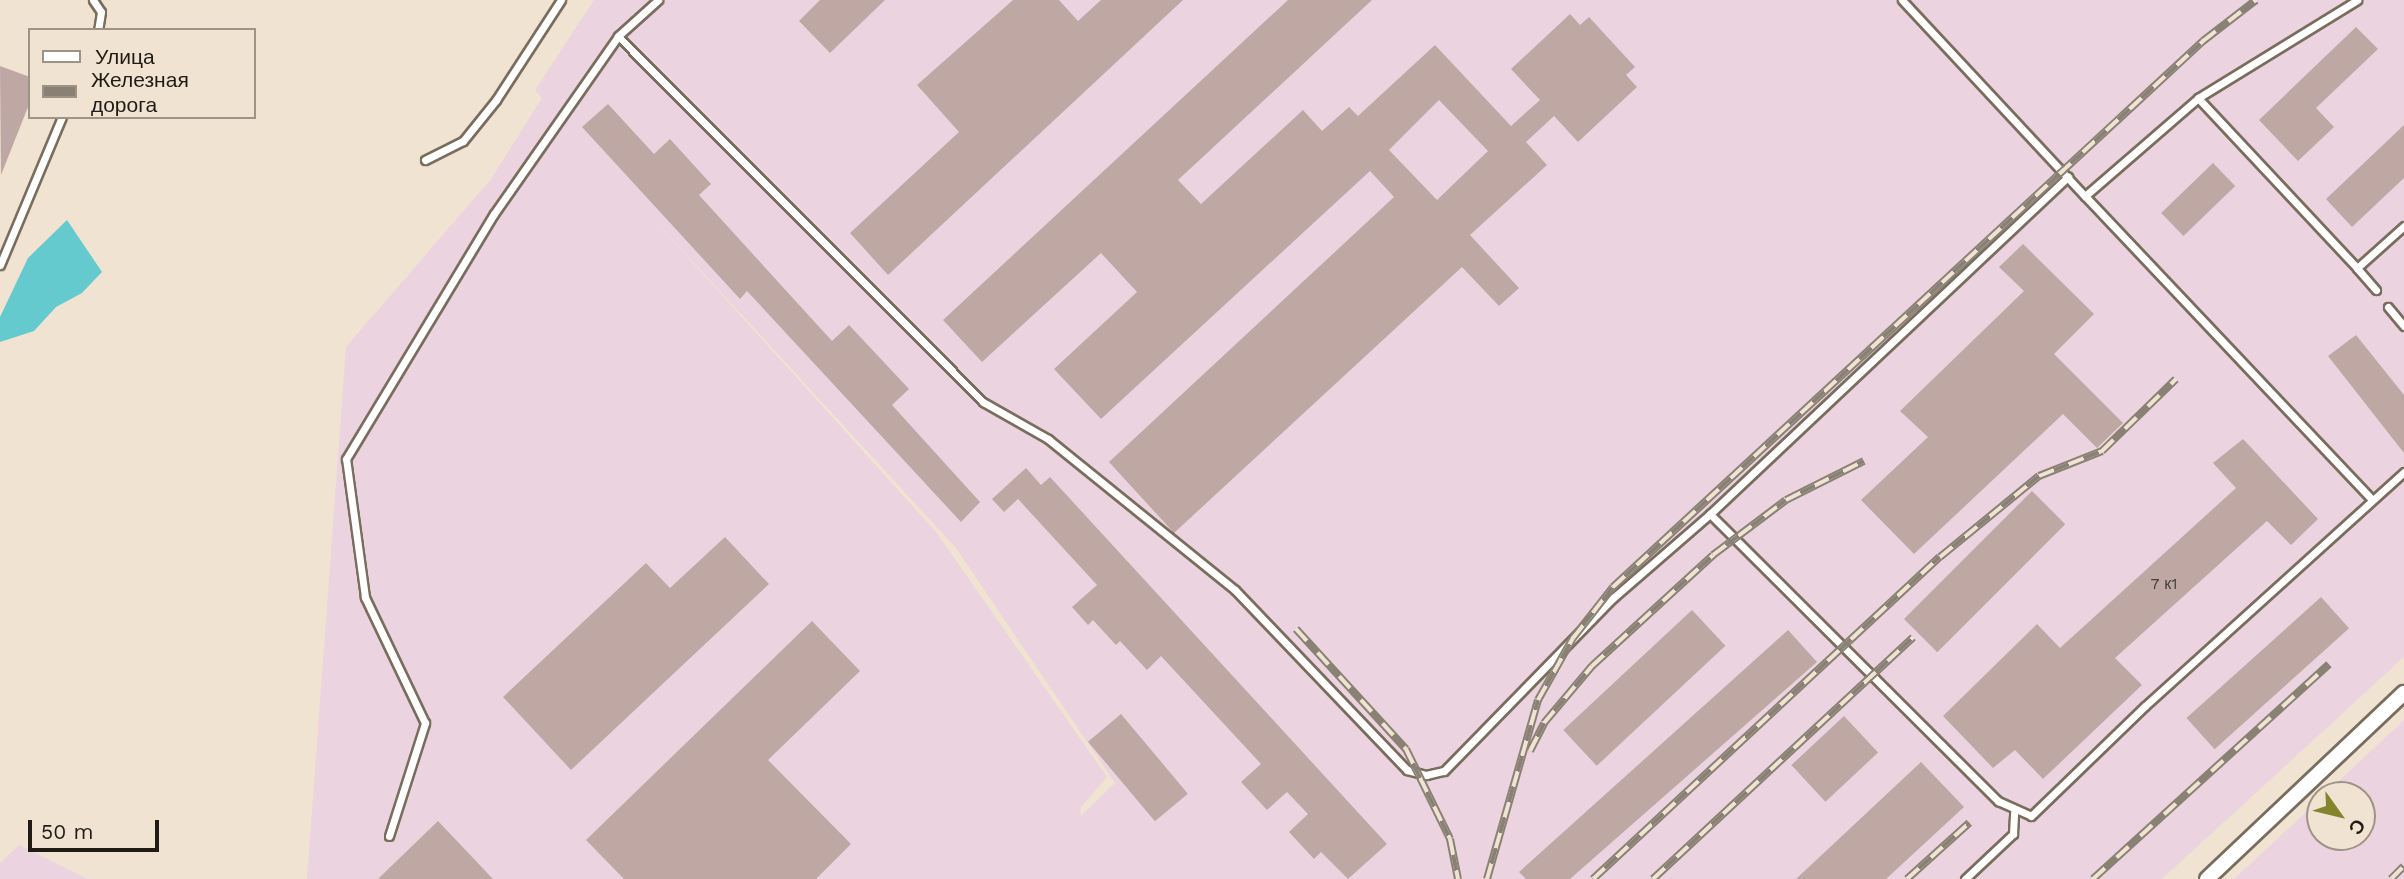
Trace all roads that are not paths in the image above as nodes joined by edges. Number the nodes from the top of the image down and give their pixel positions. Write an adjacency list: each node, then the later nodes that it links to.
1 (93, 0): 6 (lane)
2 (561, 0): 10 (lane)
3 (658, 0): 7 (lane)
4 (1902, 0): 11 (lane)
5 (2357, 0): 8 (lane)
6 (98, 28)
7 (618, 36): 21 (lane); 24 (lane)
8 (2198, 98): 12 (lane); 15 (lane)
9 (61, 119): 14 (lane)
10 (425, 160)
11 (2068, 177): 12 (lane); 21 (lane)
12 (2085, 196): 20 (lane)
13 (2404, 226): 15 (lane)
14 (0, 265)
15 (2357, 268): 16 (lane)
16 (2376, 290)
17 (2388, 307): 18 (lane)
18 (2404, 326)
19 (2404, 472): 20 (lane)
20 (2372, 499): 23 (lane)
21 (1710, 514): 23 (lane)
22 (2404, 694): 26 (street)
23 (2014, 812): 25 (lane)
24 (389, 836)
25 (1965, 879)
26 (2207, 879)

